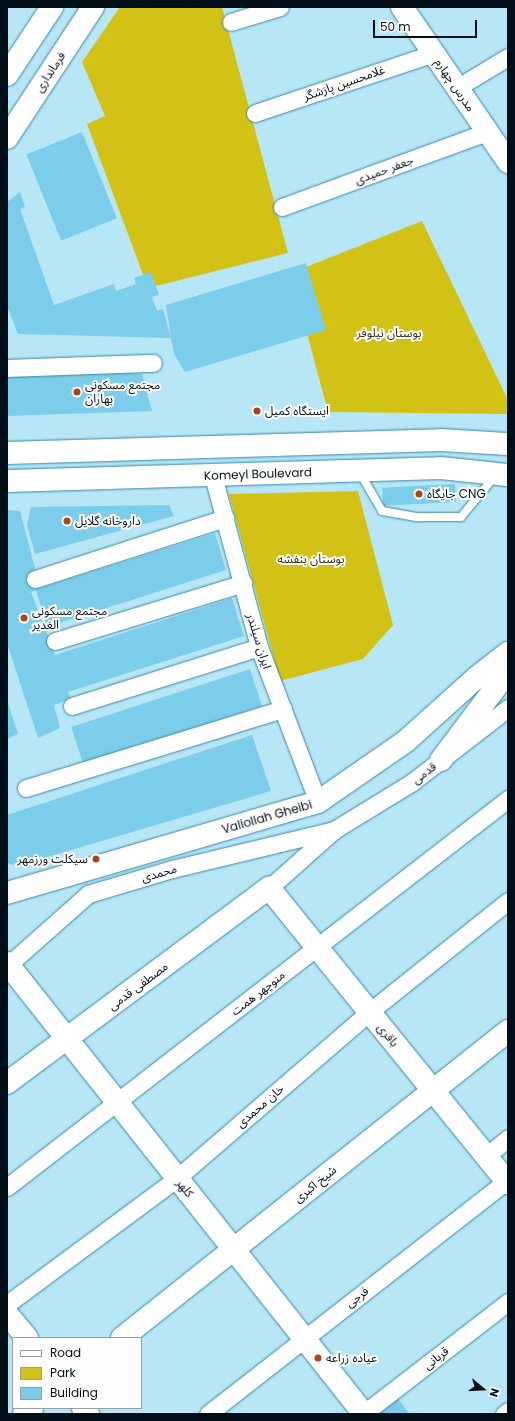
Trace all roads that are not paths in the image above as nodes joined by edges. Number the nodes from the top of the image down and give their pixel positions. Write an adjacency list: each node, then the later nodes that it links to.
1 (52, 7): 9 (street)
2 (93, 7): 13 (street, فرمانداری)
3 (280, 7): 6 (street)
4 (402, 7): 7 (street, مدرس چهارم)
5 (419, 7): 10 (street, مدرس چهارم)
6 (232, 22)
7 (434, 53): 11 (street, غلامحسین پازشگر); 12 (street, مدرس چهارم)
8 (508, 57): 10 (street)
9 (7, 75)
10 (468, 81): 14 (street, مدرس چهارم)
11 (255, 113)
12 (487, 132): 15 (street, مدرس چهارم); 16 (street, جعفر حمیدی)
13 (7, 138)
14 (508, 144)
15 (508, 162)
16 (282, 207)
17 (153, 363): 18 (street)
18 (7, 368)
19 (508, 444): 20 (street)
20 (7, 453)
21 (359, 471): 22 (street, Komeyl Boulevard); 22 (lane); 23 (street, Komeyl Boulevard)
22 (502, 474)
23 (213, 476): 24 (street, Komeyl Boulevard); 25 (street, ایران سیلندر)
24 (7, 481)
25 (225, 518): 26 (street); 27 (street, ایران سیلندر)
26 (35, 579)
27 (242, 584): 28 (street); 29 (street, ایران سیلندر)
28 (55, 641)
29 (260, 647): 32 (street); 34 (street, ایران سیلندر)
30 (508, 653): 38 (street, Valiollah Gheibi)
31 (508, 671): 35 (street)
32 (72, 706)
33 (508, 708): 35 (street, قدمی)
34 (283, 709): 36 (street); 38 (street, ایران سیلندر)
35 (441, 760): 39 (street, قدمی)
36 (26, 788)
37 (508, 799): 43 (street, منوچهر همت)
38 (318, 802): 41 (street, Valiollah Gheibi)
39 (334, 830): 40 (street); 44 (street, محمدی)
40 (268, 888): 43 (street, باقری); 47 (street, مصطفی قدمی)
41 (7, 893)
42 (508, 901): 45 (street, خان محمدی)
43 (316, 947): 45 (street, باقری); 50 (street, منوچهر همت)
44 (8, 965): 47 (street, کلهر)
45 (369, 1012): 49 (street, باقری); 53 (street, خان محمدی)
46 (508, 1031): 49 (street, شیخ اکبری)
47 (67, 1039): 48 (street, مصطفی قدمی); 50 (street, کلهر)
48 (7, 1083)
49 (433, 1090): 52 (street, باقری); 56 (street, شیخ اکبری)
50 (117, 1102): 53 (street, کلهر); 55 (street, منوچهر همت)
51 (508, 1138): 52 (street)
52 (486, 1156): 54 (street, باقری)
53 (177, 1178): 56 (street, کلهر); 58 (street, خان محمدی)
54 (507, 1182): 62 (street, فرجی)
55 (7, 1187)
56 (233, 1249): 61 (street, شیخ اکبری); 62 (street, کلهر)
57 (508, 1302): 65 (street, قربانی)
58 (7, 1304)
59 (7, 1314): 60 (street)
60 (26, 1337)
61 (123, 1337)
62 (304, 1339): 64 (street, فرجی); 65 (street, کلهر)
63 (508, 1411): 66 (street)
64 (208, 1414)
65 (363, 1414)
66 (504, 1414)

